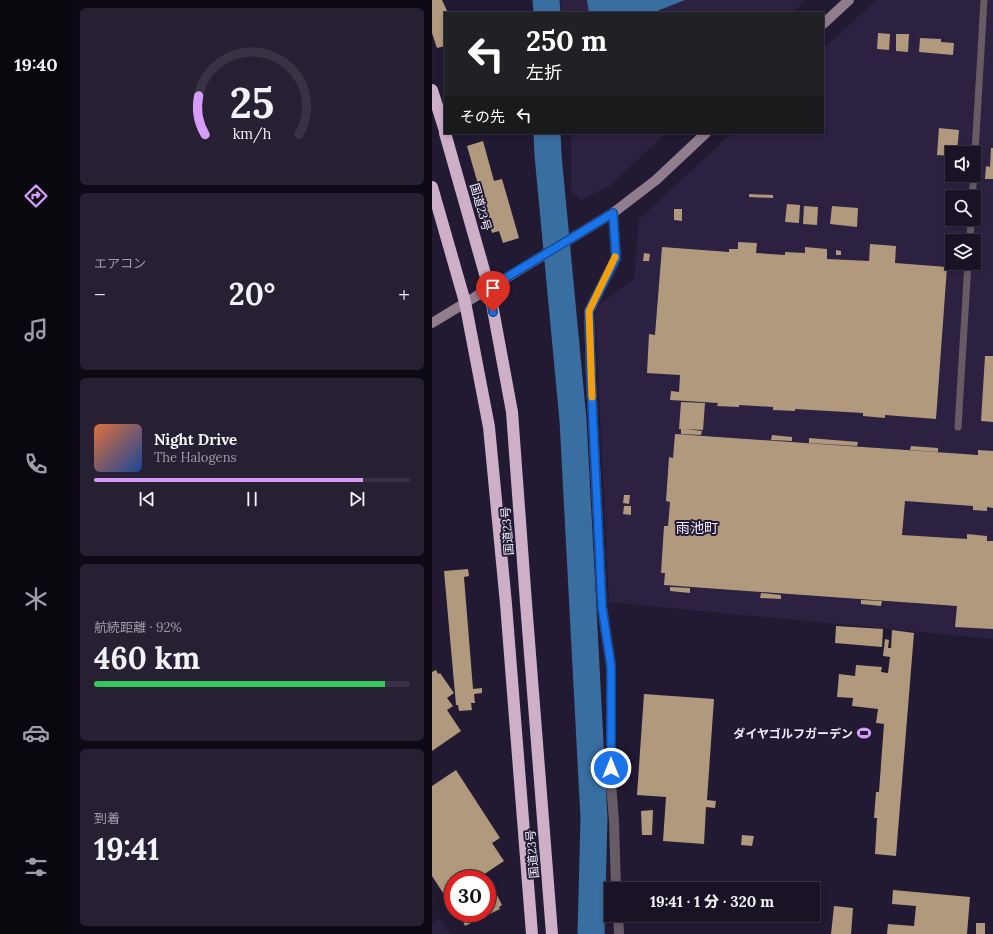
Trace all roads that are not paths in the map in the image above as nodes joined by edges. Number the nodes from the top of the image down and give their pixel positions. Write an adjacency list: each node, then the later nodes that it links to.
1 (849, 0): 3 (street)
2 (984, 0): 8 (lane)
3 (824, 23)
4 (432, 90): 5 (highway, 国道23号)
5 (444, 129)
6 (446, 134): 12 (highway, 国道23号)
7 (705, 134): 10 (street)
8 (975, 146)
9 (432, 187): 13 (highway, 国道23号)
10 (613, 213): 12 (street); 16 (street)
11 (968, 270): 15 (lane)
12 (489, 288): 13 (street); 19 (highway, 国道23号)
13 (465, 302): 14 (street); 18 (highway, 国道23号)
14 (432, 322)
15 (958, 427)
16 (616, 882)
17 (618, 922): 20 (street)
18 (532, 934)
19 (552, 934)
20 (618, 934)

